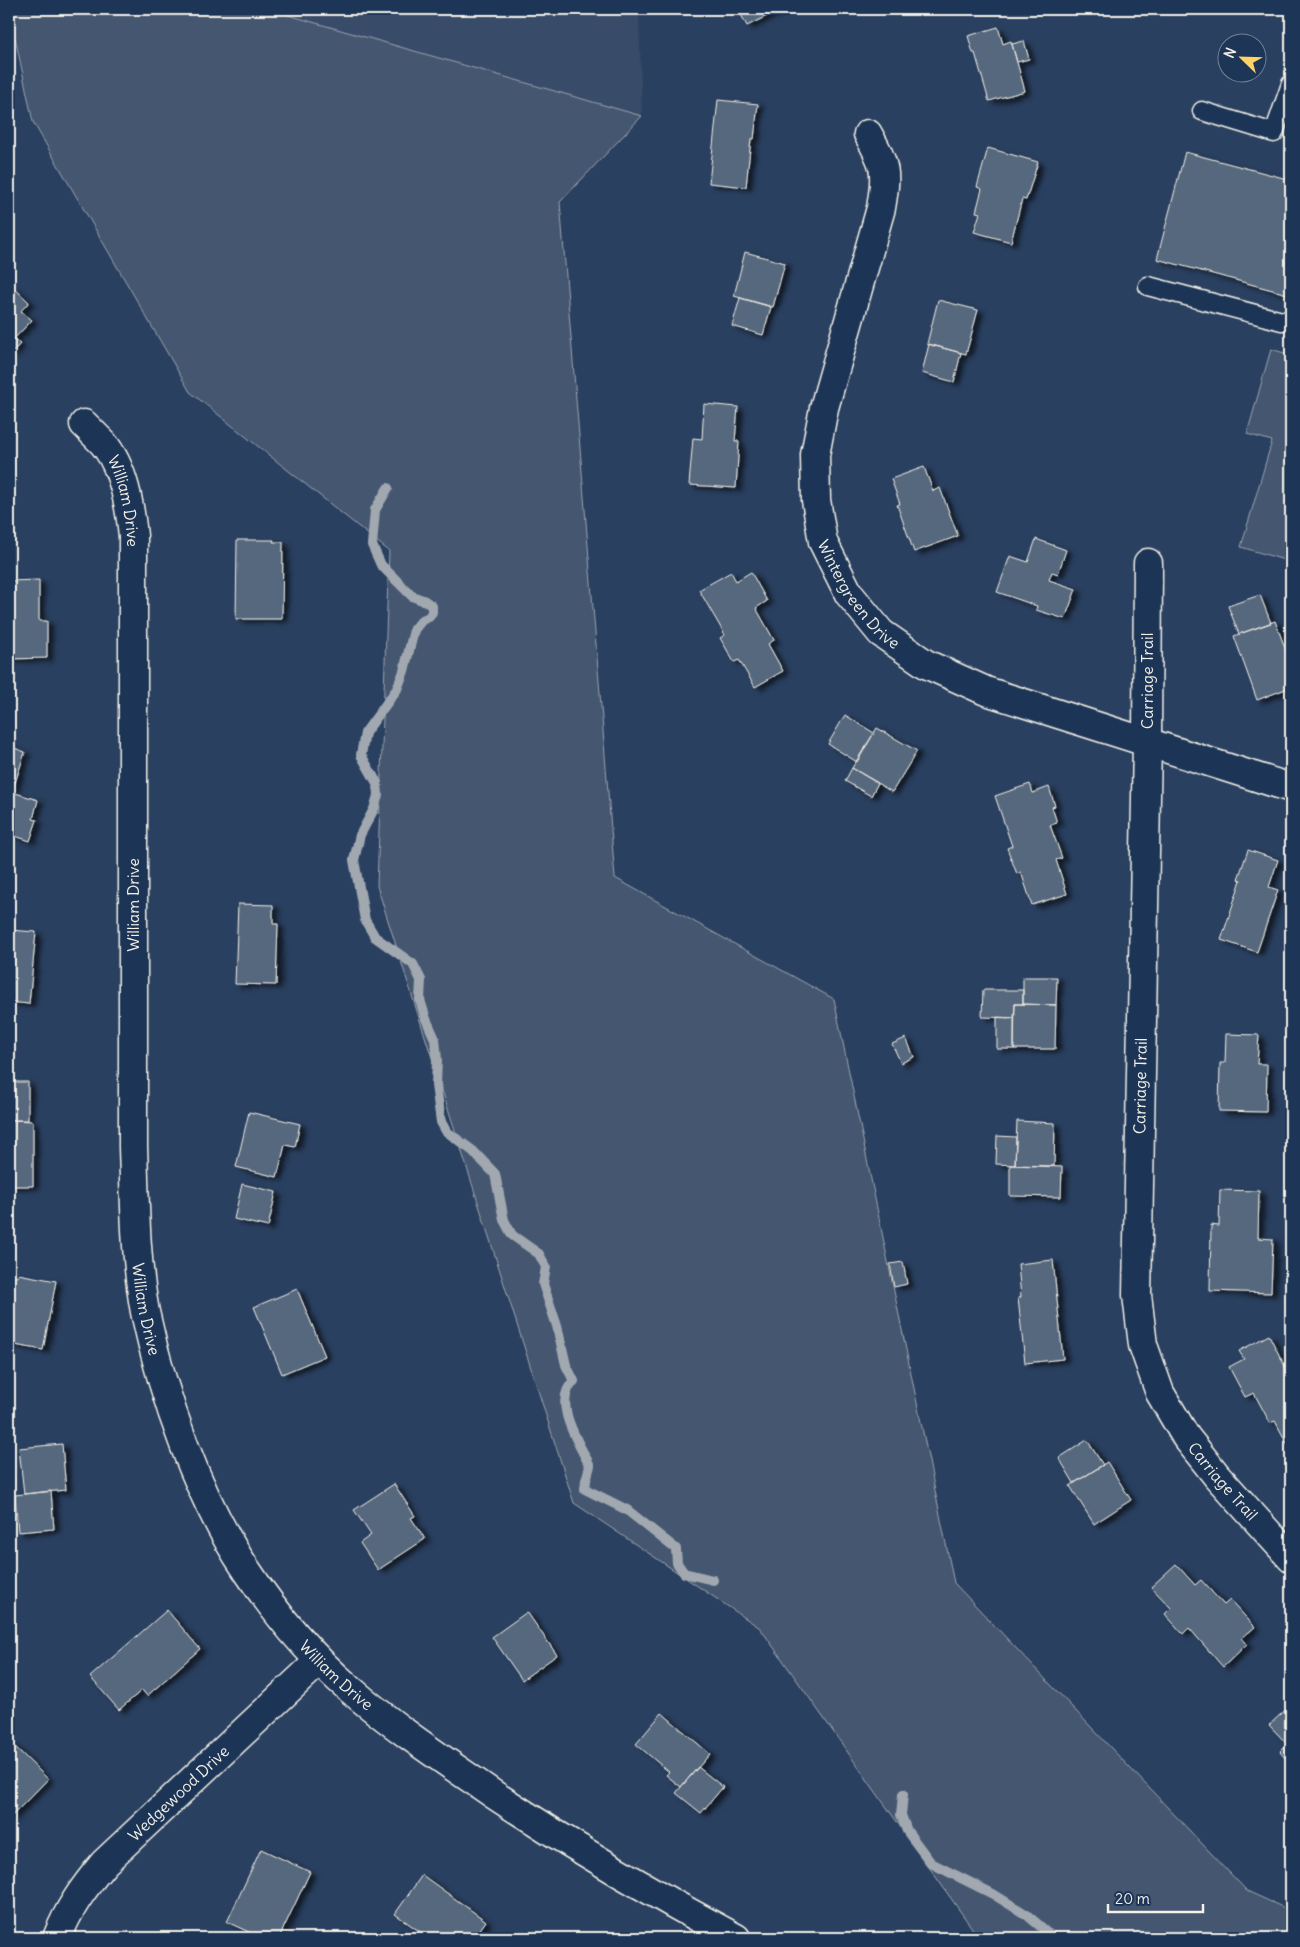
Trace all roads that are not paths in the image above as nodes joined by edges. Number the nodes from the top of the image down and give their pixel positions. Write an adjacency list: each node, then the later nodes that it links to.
1 (1291, 84): 2 (lane)
2 (1202, 111)
3 (868, 134): 8 (street, Wintergreen Drive)
4 (1148, 286): 5 (lane)
5 (1291, 320)
6 (84, 424): 11 (street, William Drive)
7 (1148, 564): 8 (street, Carriage Trail)
8 (1146, 742): 9 (street, Wintergreen Drive); 10 (street, Carriage Trail)
9 (1291, 788)
10 (1291, 1558)
11 (319, 1661): 12 (street, Wedgewood Drive); 13 (street, William Drive)
12 (56, 1938)
13 (736, 1938)

